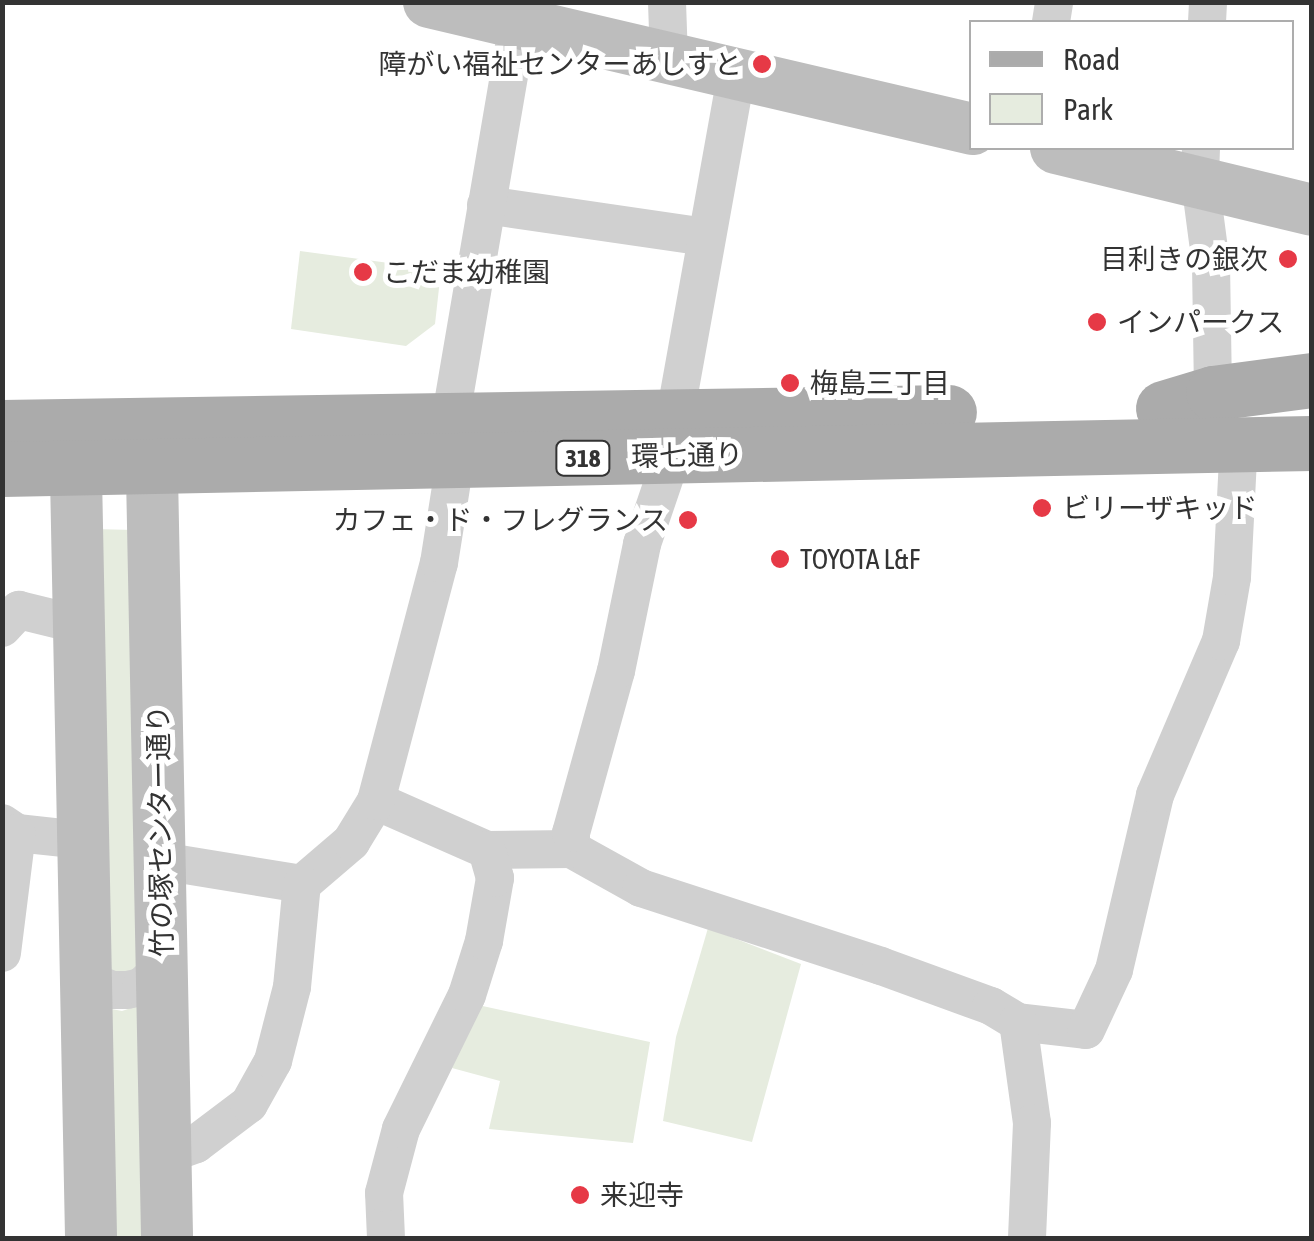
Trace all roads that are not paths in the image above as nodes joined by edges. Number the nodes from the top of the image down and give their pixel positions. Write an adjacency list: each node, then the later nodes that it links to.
1 (428, 2): 3 (street)
2 (667, 2): 4 (street)
3 (518, 24): 4 (street); 9 (street)
4 (669, 60): 5 (street)
5 (736, 76): 6 (street); 11 (street)
6 (969, 128)
7 (1074, 150): 8 (street)
8 (1200, 164): 10 (street); 14 (street)
9 (486, 204): 11 (street); 17 (street)
10 (1312, 210)
11 (706, 237): 16 (street)
12 (1312, 380): 14 (main road)
13 (1312, 407): 14 (main road, 環七通り / 318)
14 (1180, 415): 16 (main road, 環七通り / 318); 18 (main road, 環七通り / 318); 21 (main road)
15 (2, 427): 20 (main road, 環七通り / 318)
16 (674, 436): 17 (main road, 環七通り / 318); 30 (street)
17 (453, 441): 19 (main road, 環七通り / 318); 26 (street)
18 (1312, 443)
19 (152, 445): 20 (main road, 環七通り / 318); 31 (street, 竹の塚センター通り)
20 (75, 446): 22 (main road, 環七通り / 318); 24 (street)
21 (1238, 460): 23 (main road); 36 (street)
22 (2, 468)
23 (1312, 468)
24 (80, 625): 25 (street); 28 (street)
25 (2, 628)
26 (376, 801): 29 (street); 32 (street)
27 (10, 828): 28 (street); 33 (street)
28 (81, 840): 35 (street)
29 (487, 850): 30 (street); 40 (street)
30 (571, 850): 36 (street)
31 (161, 861): 32 (street); 34 (street, 竹の塚センター通り)
32 (302, 884): 37 (street)
33 (2, 953)
34 (163, 967): 35 (street); 37 (street, 竹の塚センター通り)
35 (85, 979): 38 (street)
36 (1018, 1022): 41 (street)
37 (166, 1155): 39 (street, 竹の塚センター通り)
38 (91, 1238)
39 (167, 1238)
40 (386, 1238)
41 (1027, 1238)

